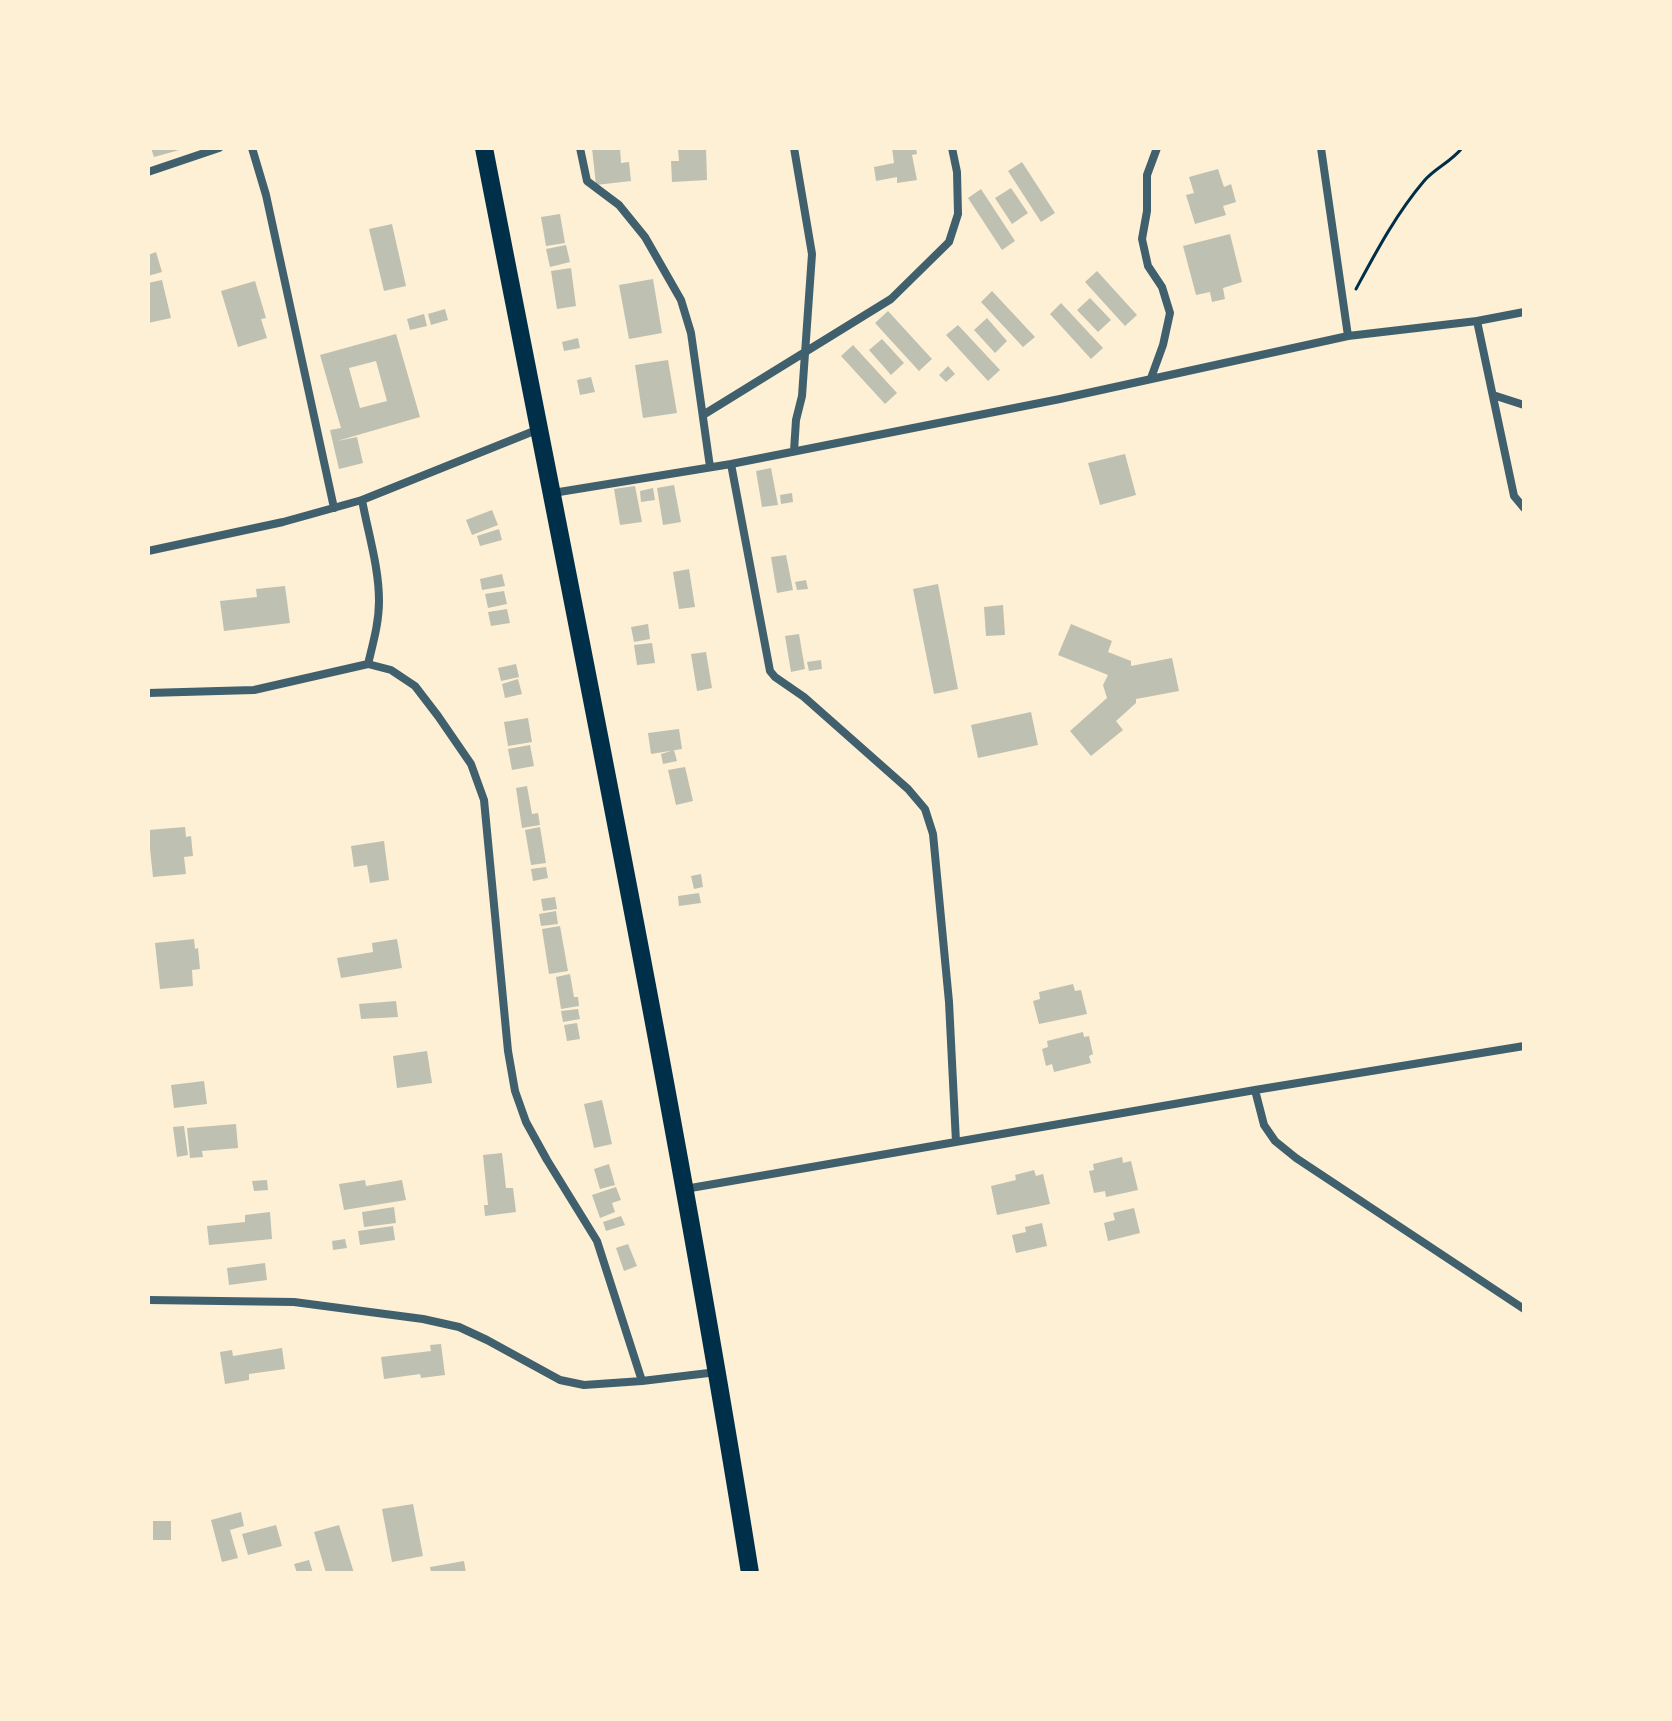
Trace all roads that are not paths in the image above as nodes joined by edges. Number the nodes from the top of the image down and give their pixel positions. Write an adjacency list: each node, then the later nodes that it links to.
1 (219, 148): 9 (street)
2 (252, 148): 24 (street)
3 (484, 148): 18 (highway)
4 (580, 148): 17 (street)
5 (794, 148): 13 (street)
6 (952, 148): 13 (street)
7 (1157, 148): 14 (street)
8 (1321, 148): 12 (street)
9 (148, 172)
10 (1524, 312): 11 (street)
11 (1477, 321): 12 (street); 15 (street)
12 (1348, 336): 14 (street)
13 (805, 351): 17 (street); 19 (street)
14 (1151, 378): 19 (street)
15 (1493, 395): 16 (street); 25 (street)
16 (1524, 405)
17 (703, 415): 21 (street)
18 (539, 429): 22 (highway); 23 (street)
19 (794, 451): 20 (street)
20 (731, 464): 21 (street); 31 (street)
21 (710, 467): 22 (street)
22 (552, 493): 32 (highway)
23 (362, 500): 24 (street); 27 (street)
24 (334, 508): 26 (street)
25 (1524, 508)
26 (148, 551)
27 (368, 664): 28 (street); 36 (street)
28 (148, 693)
29 (1524, 1046): 30 (street)
30 (1255, 1090): 31 (street); 34 (street)
31 (956, 1142): 32 (street)
32 (685, 1190): 35 (highway)
33 (148, 1300): 36 (street)
34 (1524, 1309)
35 (718, 1372): 36 (street); 37 (highway)
36 (642, 1381)
37 (750, 1573)

